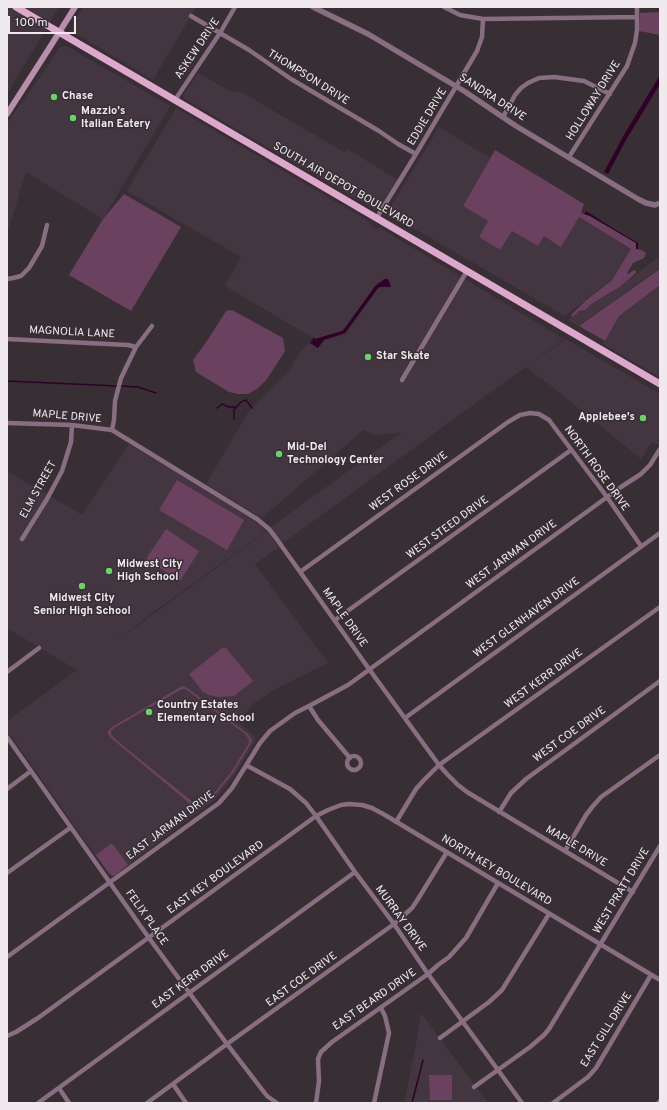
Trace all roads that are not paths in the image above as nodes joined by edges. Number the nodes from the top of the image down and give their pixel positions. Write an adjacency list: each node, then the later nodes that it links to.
1 (16, 7): 10 (main road, SOUTH AIR DEPOT BOULEVARD)
2 (74, 7): 10 (main road)
3 (235, 7): 11 (street, ASKEW DRIVE)
4 (314, 7): 12 (street, SANDRA DRIVE)
5 (444, 7): 9 (street)
6 (637, 7): 8 (street, HOLLOWAY DRIVE)
7 (191, 16): 11 (street, THOMPSON DRIVE)
8 (637, 17): 9 (street); 13 (street, HOLLOWAY DRIVE)
9 (483, 19): 12 (street, EDDIE DRIVE)
10 (59, 33): 14 (main road, SOUTH AIR DEPOT BOULEVARD); 15 (main road)
11 (220, 33): 14 (street, ASKEW DRIVE); 17 (street, THOMPSON DRIVE)
12 (456, 86): 16 (street, SANDRA DRIVE); 17 (street, EDDIE DRIVE)
13 (610, 94): 16 (street); 18 (street, HOLLOWAY DRIVE)
14 (175, 100): 20 (main road, SOUTH AIR DEPOT BOULEVARD)
15 (7, 114)
16 (503, 117): 18 (street, SANDRA DRIVE)
17 (416, 154): 20 (street, EDDIE DRIVE)
18 (569, 157): 19 (street, SANDRA DRIVE)
19 (660, 204)
20 (376, 219): 22 (main road, SOUTH AIR DEPOT BOULEVARD)
21 (47, 225): 23 (street)
22 (467, 272): 27 (street); 28 (main road, SOUTH AIR DEPOT BOULEVARD)
23 (7, 279)
24 (152, 326): 26 (street)
25 (7, 339): 26 (street, MAGNOLIA LANE)
26 (136, 347): 32 (street)
27 (402, 380)
28 (660, 384)
29 (530, 413): 34 (street, NORTH ROSE DRIVE); 39 (street, WEST ROSE DRIVE)
30 (7, 423): 31 (street, MAPLE DRIVE)
31 (72, 425): 32 (street, MAPLE DRIVE); 37 (street, ELM STREET)
32 (112, 430): 39 (street, MAPLE DRIVE)
33 (660, 449): 35 (street, WEST JARMAN DRIVE)
34 (571, 450): 35 (street, NORTH ROSE DRIVE); 41 (street, WEST STEED DRIVE)
35 (607, 498): 38 (street, NORTH ROSE DRIVE); 43 (street, WEST JARMAN DRIVE)
36 (660, 533): 38 (street, WEST GLENHAVEN DRIVE)
37 (22, 539)
38 (641, 546): 47 (street, WEST GLENHAVEN DRIVE)
39 (300, 572): 41 (street, MAPLE DRIVE)
40 (660, 607): 52 (street, WEST KERR DRIVE)
41 (335, 620): 43 (street, MAPLE DRIVE)
42 (39, 648): 44 (street)
43 (369, 669): 46 (street, EAST JARMAN DRIVE); 47 (street, MAPLE DRIVE)
44 (7, 672)
45 (660, 681): 55 (street, WEST COE DRIVE)
46 (309, 706): 50 (street); 51 (street, EAST JARMAN DRIVE)
47 (405, 718): 52 (street, MAPLE DRIVE)
48 (7, 737): 53 (street, FELIX PLACE)
49 (660, 755): 60 (street)
50 (350, 758)
51 (246, 765): 56 (street, MURRAY DRIVE); 64 (street, EAST JARMAN DRIVE)
52 (439, 765): 55 (street, MAPLE DRIVE); 57 (street)
53 (32, 771): 54 (street); 58 (street, FELIX PLACE)
54 (7, 789)
55 (499, 812): 60 (street, MAPLE DRIVE)
56 (316, 816): 57 (street, NORTH KEY BOULEVARD); 62 (street, MURRAY DRIVE); 69 (street, EAST KEY BOULEVARD)
57 (396, 822): 61 (street, NORTH KEY BOULEVARD)
58 (70, 828): 63 (street); 64 (street, FELIX PLACE)
59 (660, 846): 66 (street, WEST PRATT DRIVE)
60 (565, 851): 66 (street, MAPLE DRIVE)
61 (447, 852): 65 (street, NORTH KEY BOULEVARD); 68 (street, EAST COE DRIVE)
62 (355, 872): 68 (street, MURRAY DRIVE); 75 (street, EAST KERR DRIVE)
63 (7, 874)
64 (110, 882): 69 (street, FELIX PLACE); 71 (street, EAST JARMAN DRIVE)
65 (498, 883): 67 (street, NORTH KEY BOULEVARD); 72 (street, EAST BEARD DRIVE)
66 (633, 892): 70 (street, WEST PRATT DRIVE)
67 (549, 914): 70 (street, NORTH KEY BOULEVARD); 77 (street)
68 (394, 924): 72 (street, MURRAY DRIVE); 80 (street, EAST COE DRIVE)
69 (149, 938): 75 (street, FELIX PLACE); 78 (street, EAST KEY BOULEVARD)
70 (600, 945): 73 (street, NORTH KEY BOULEVARD); 81 (street, WEST PRATT DRIVE)
71 (7, 957)
72 (428, 974): 76 (street, EAST BEARD DRIVE); 77 (street, MURRAY DRIVE)
73 (651, 975): 74 (street, NORTH KEY BOULEVARD); 93 (street, EAST GILL DRIVE)
74 (660, 980)
75 (189, 993): 80 (street, FELIX PLACE); 84 (street, EAST KERR DRIVE)
76 (381, 1008): 90 (street, EAST BEARD DRIVE); 91 (street)
77 (464, 1022): 79 (street); 81 (street, MURRAY DRIVE)
78 (7, 1036)
79 (440, 1038)
80 (227, 1044): 82 (street, EAST COE DRIVE); 89 (street, FELIX PLACE)
81 (498, 1069): 83 (street, WEST PRATT DRIVE); 92 (street, MURRAY DRIVE)
82 (173, 1084): 87 (street, EAST COE DRIVE); 88 (street)
83 (474, 1087)
84 (59, 1088): 85 (street, EAST KERR DRIVE); 86 (street)
85 (38, 1103)
86 (69, 1103)
87 (147, 1103)
88 (186, 1103)
89 (277, 1103)
90 (316, 1103)
91 (374, 1103)
92 (522, 1103)
93 (553, 1103)

